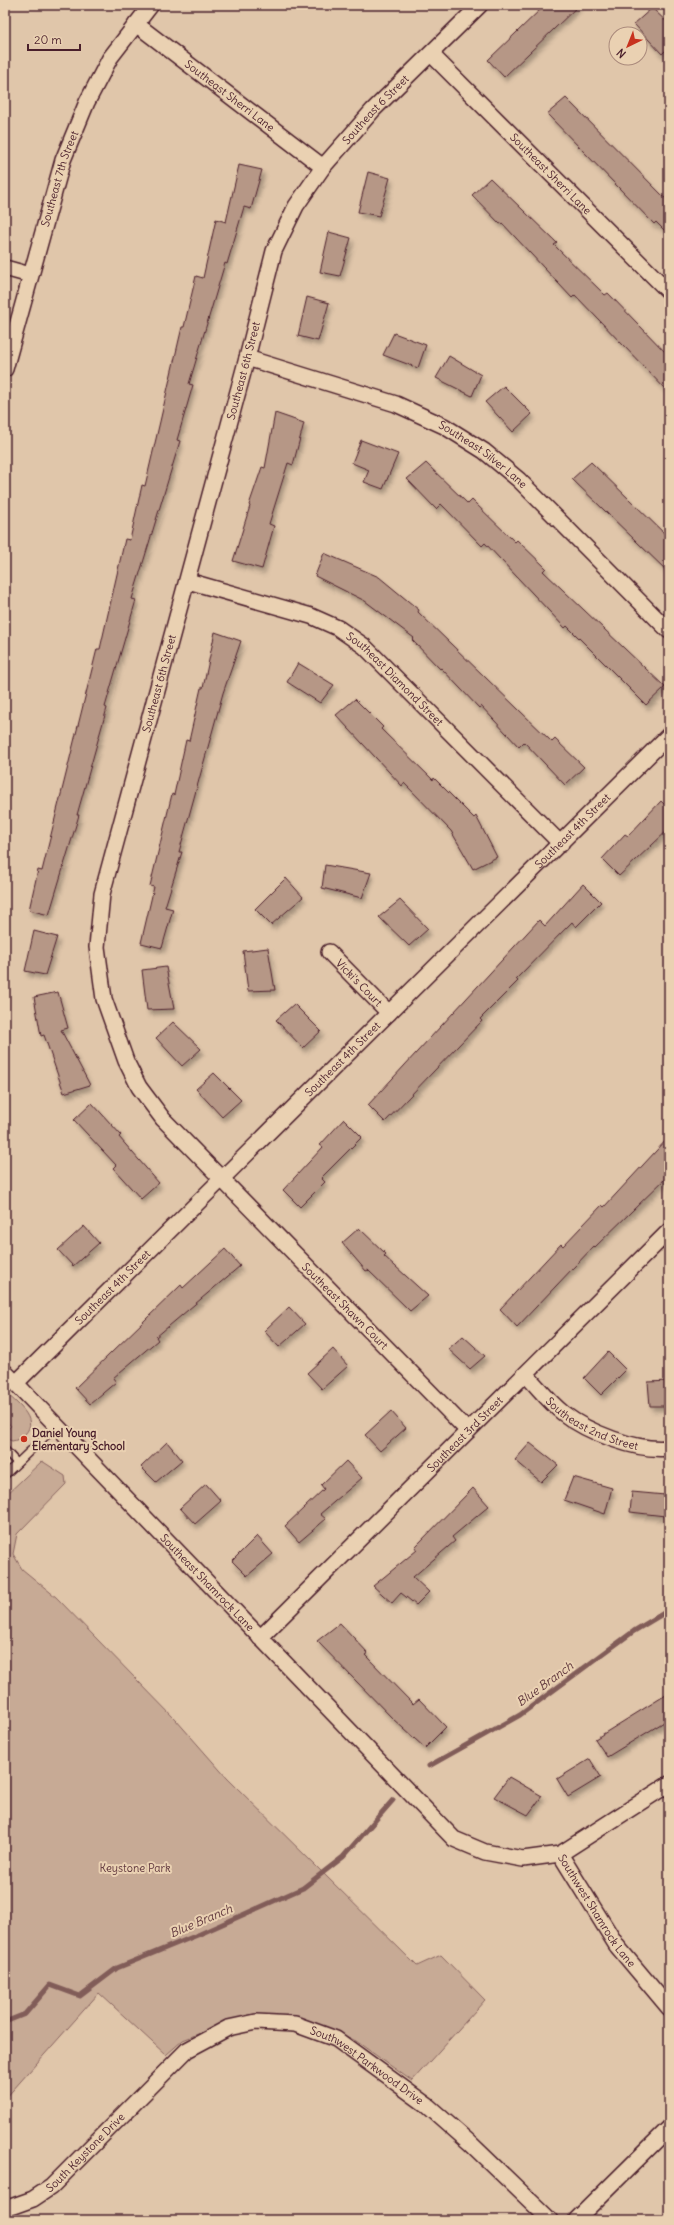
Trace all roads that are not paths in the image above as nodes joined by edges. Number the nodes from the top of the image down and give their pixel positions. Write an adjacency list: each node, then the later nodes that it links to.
1 (151, 5): 3 (street, Southeast 7th Street)
2 (480, 5): 4 (street)
3 (136, 24): 5 (street, Southeast Sherri Lane); 7 (street, Southeast 7th Street)
4 (432, 55): 5 (street, Southeast 6 Street); 8 (street, Southeast Sherri Lane)
5 (323, 167): 9 (street, Southeast 6th Street)
6 (5, 268): 7 (street)
7 (30, 275): 10 (street, Southeast 7th Street)
8 (669, 292)
9 (247, 358): 11 (street, Southeast 6th Street); 12 (street, Southeast Silver Lane)
10 (5, 369)
11 (188, 581): 14 (street, Southeast Diamond Street); 17 (street, Southeast 6th Street)
12 (669, 630)
13 (669, 735): 14 (street, Southeast 4th Street)
14 (561, 844): 16 (street, Southeast 4th Street)
15 (329, 952): 16 (street, Vicki's Court)
16 (389, 1013): 17 (street, Southeast 4th Street)
17 (222, 1181): 21 (street, Southeast 4th Street); 23 (street, Southeast Shawn Court)
18 (669, 1231): 20 (street, Southeast 3rd Street)
19 (5, 1372): 21 (street, Southeast Shamrock Lane)
20 (526, 1375): 23 (street, Southeast 3rd Street); 24 (street, Southeast 2nd Street)
21 (16, 1383): 22 (street, Southeast Shamrock Lane)
22 (56, 1426): 26 (lane); 28 (street, Southeast Shamrock Lane)
23 (468, 1431): 28 (street, Southeast 3rd Street)
24 (669, 1448)
25 (5, 1450): 26 (lane)
26 (17, 1463): 27 (lane)
27 (5, 1475)
28 (260, 1638): 30 (street, Southeast Shamrock Lane)
29 (669, 1784): 31 (street)
30 (410, 1793): 31 (street, Southwest Shamrock Lane)
31 (560, 1854): 32 (street, Southwest Shamrock Lane)
32 (669, 2008)
33 (156, 2082): 35 (street, South Keystone Drive); 36 (street, Southwest Parkwood Drive)
34 (669, 2128): 37 (street)
35 (5, 2209)
36 (550, 2220)
37 (576, 2220)

